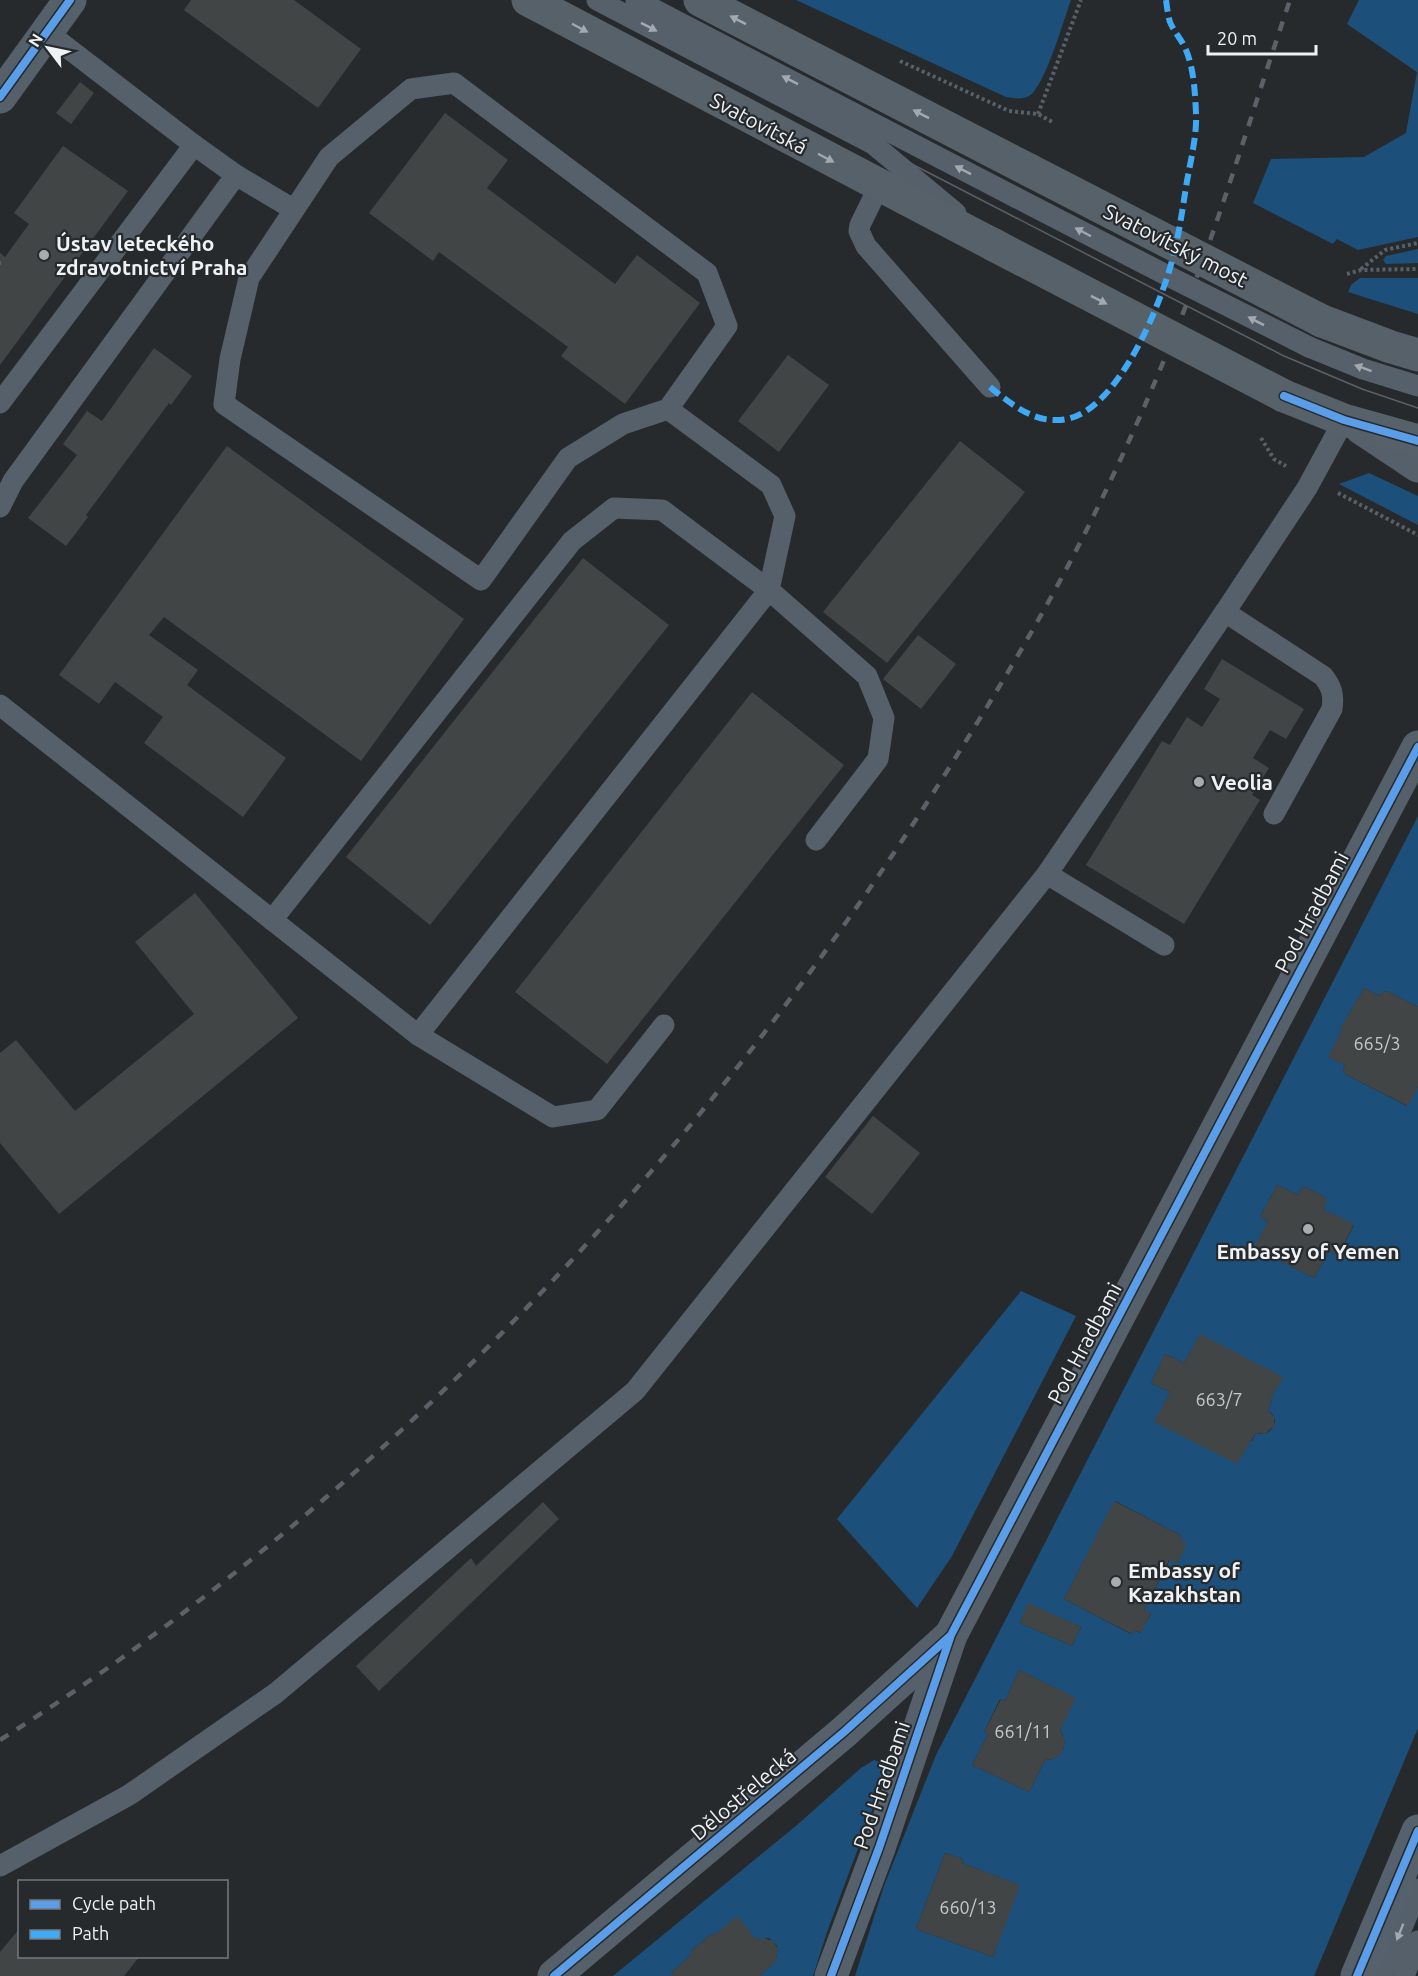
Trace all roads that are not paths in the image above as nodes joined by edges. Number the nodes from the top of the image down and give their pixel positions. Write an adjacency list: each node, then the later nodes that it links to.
1 (70, 0): 6 (street)
2 (528, 0): 11 (main road, Svatovítská, one-way to 11)
3 (597, 0): 13 (lane, one-way to 13)
4 (636, 0): 10 (lane, one-way to 4)
5 (700, 0): 10 (main road, one-way to 5)
6 (47, 32): 7 (street); 8 (lane)
7 (0, 97)
8 (194, 145): 9 (lane); 18 (lane)
9 (236, 175): 12 (lane); 23 (lane)
10 (1022, 183): 14 (main road, Svatovítský most, one-way to 10, bridge)
11 (879, 186): 13 (main road, Svatovítská); 17 (lane)
12 (293, 209): 19 (lane); 19 (lane)
13 (992, 244): 20 (main road, one-way to 20, bridge)
14 (1315, 334): 15 (main road); 16 (lane, one-way to 14)
15 (1418, 355)
16 (1418, 386)
17 (990, 387)
18 (0, 403)
19 (669, 409): 24 (lane)
20 (1351, 423): 21 (main road); 22 (street); 25 (lane)
21 (1418, 441)
22 (1418, 466)
23 (0, 507)
24 (769, 590): 29 (lane); 31 (lane); 34 (lane)
25 (1225, 612): 28 (lane); 30 (lane)
26 (0, 705): 31 (lane)
27 (1418, 747): 35 (street, Pod Hradbami)
28 (1274, 814)
29 (816, 840)
30 (1047, 874): 32 (lane); 37 (lane)
31 (272, 920): 34 (lane)
32 (1164, 945)
33 (664, 1025): 34 (lane)
34 (418, 1035)
35 (951, 1635): 40 (street, Dělostřelecká); 41 (street, Pod Hradbami)
36 (1418, 1831): 42 (main road)
37 (0, 1866)
38 (1418, 1889): 43 (lane, one-way to 43)
39 (1418, 1941): 44 (lane)
40 (554, 1976)
41 (831, 1976)
42 (1357, 1976)
43 (1382, 1976)
44 (1404, 1976)

